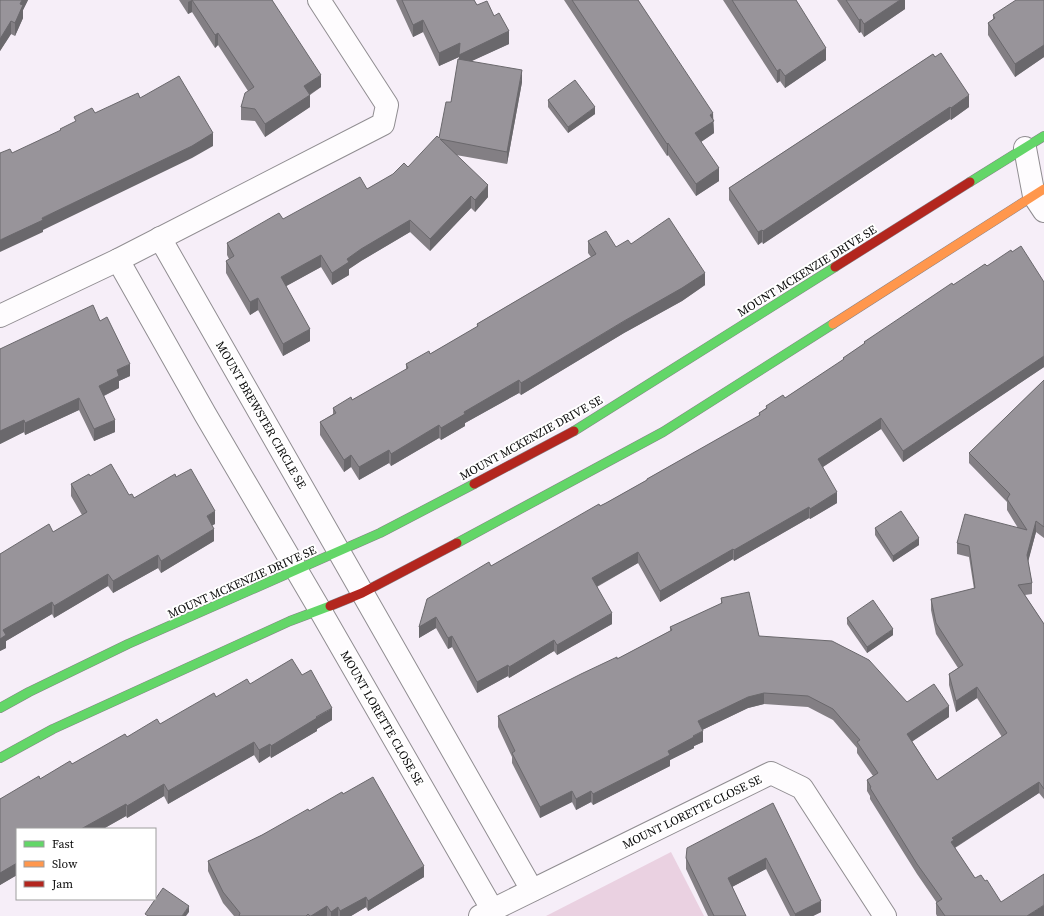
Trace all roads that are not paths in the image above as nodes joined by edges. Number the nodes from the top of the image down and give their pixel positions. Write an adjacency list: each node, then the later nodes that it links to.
1 (319, 0): 6 (street)
2 (1044, 136): 3 (street, MOUNT MCKENZIE DRIVE SE)
3 (1025, 148): 4 (street); 5 (street); 9 (street, MOUNT MCKENZIE DRIVE SE)
4 (1044, 158)
5 (1041, 199): 11 (street)
6 (160, 238): 7 (street); 9 (street, MOUNT BREWSTER CIRCLE SE)
7 (118, 260): 8 (street); 10 (street)
8 (0, 316)
9 (339, 552): 10 (street, MOUNT MCKENZIE DRIVE SE); 11 (street, MOUNT BREWSTER CIRCLE SE)
10 (297, 571): 12 (street); 13 (street, MOUNT MCKENZIE DRIVE SE)
11 (362, 593): 12 (street); 15 (street)
12 (320, 610): 14 (street); 16 (street, MOUNT LORETTE CLOSE SE)
13 (0, 708)
14 (0, 758)
15 (532, 890): 16 (street, MOUNT LORETTE CLOSE SE); 17 (street, MOUNT LORETTE CLOSE SE)
16 (486, 913)
17 (885, 916)

